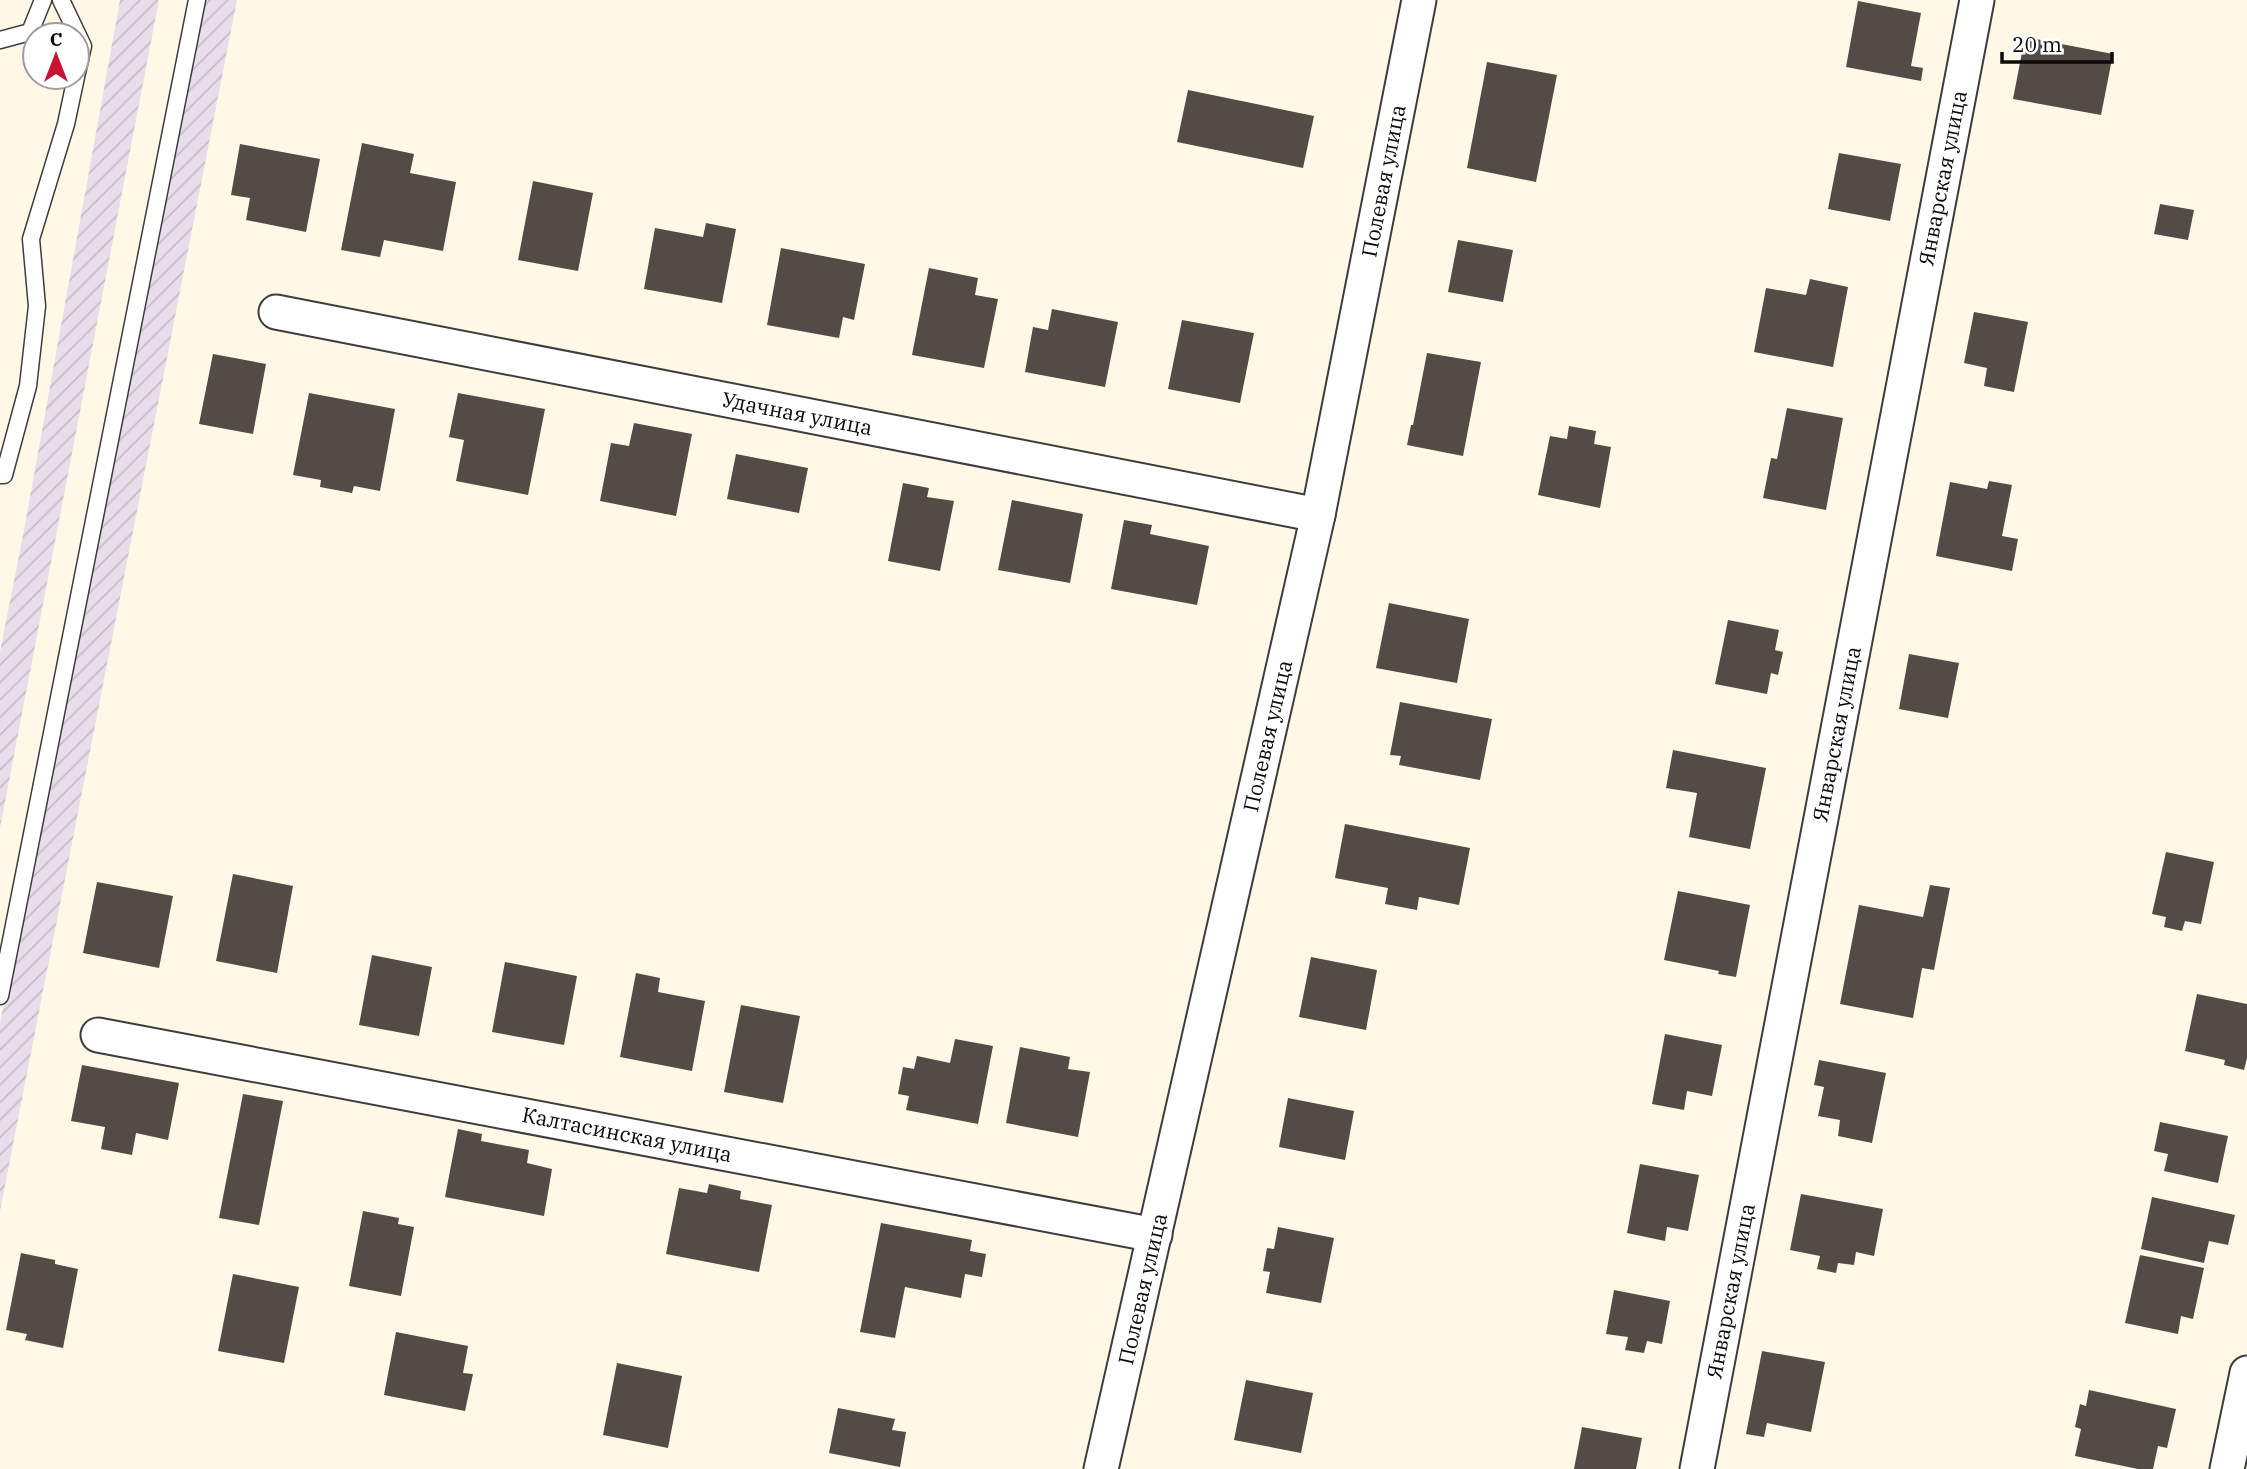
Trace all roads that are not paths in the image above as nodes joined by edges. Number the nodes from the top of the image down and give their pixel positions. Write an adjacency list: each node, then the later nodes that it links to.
1 (43, 0): 7 (lane)
2 (61, 0): 6 (lane)
3 (197, 0): 12 (lane)
4 (1419, 0): 11 (street, Полевая улица)
5 (1977, 0): 17 (street, Январская улица)
6 (71, 21)
7 (0, 40)
8 (73, 91): 10 (lane)
9 (275, 312): 11 (street, Удачная улица)
10 (0, 475)
11 (1318, 515): 14 (street, Полевая улица)
12 (0, 996)
13 (98, 1035): 14 (street, Калтасинская улица)
14 (1156, 1235): 16 (street, Полевая улица)
15 (2247, 1373): 18 (street)
16 (1101, 1469)
17 (1697, 1469)
18 (2227, 1469)

